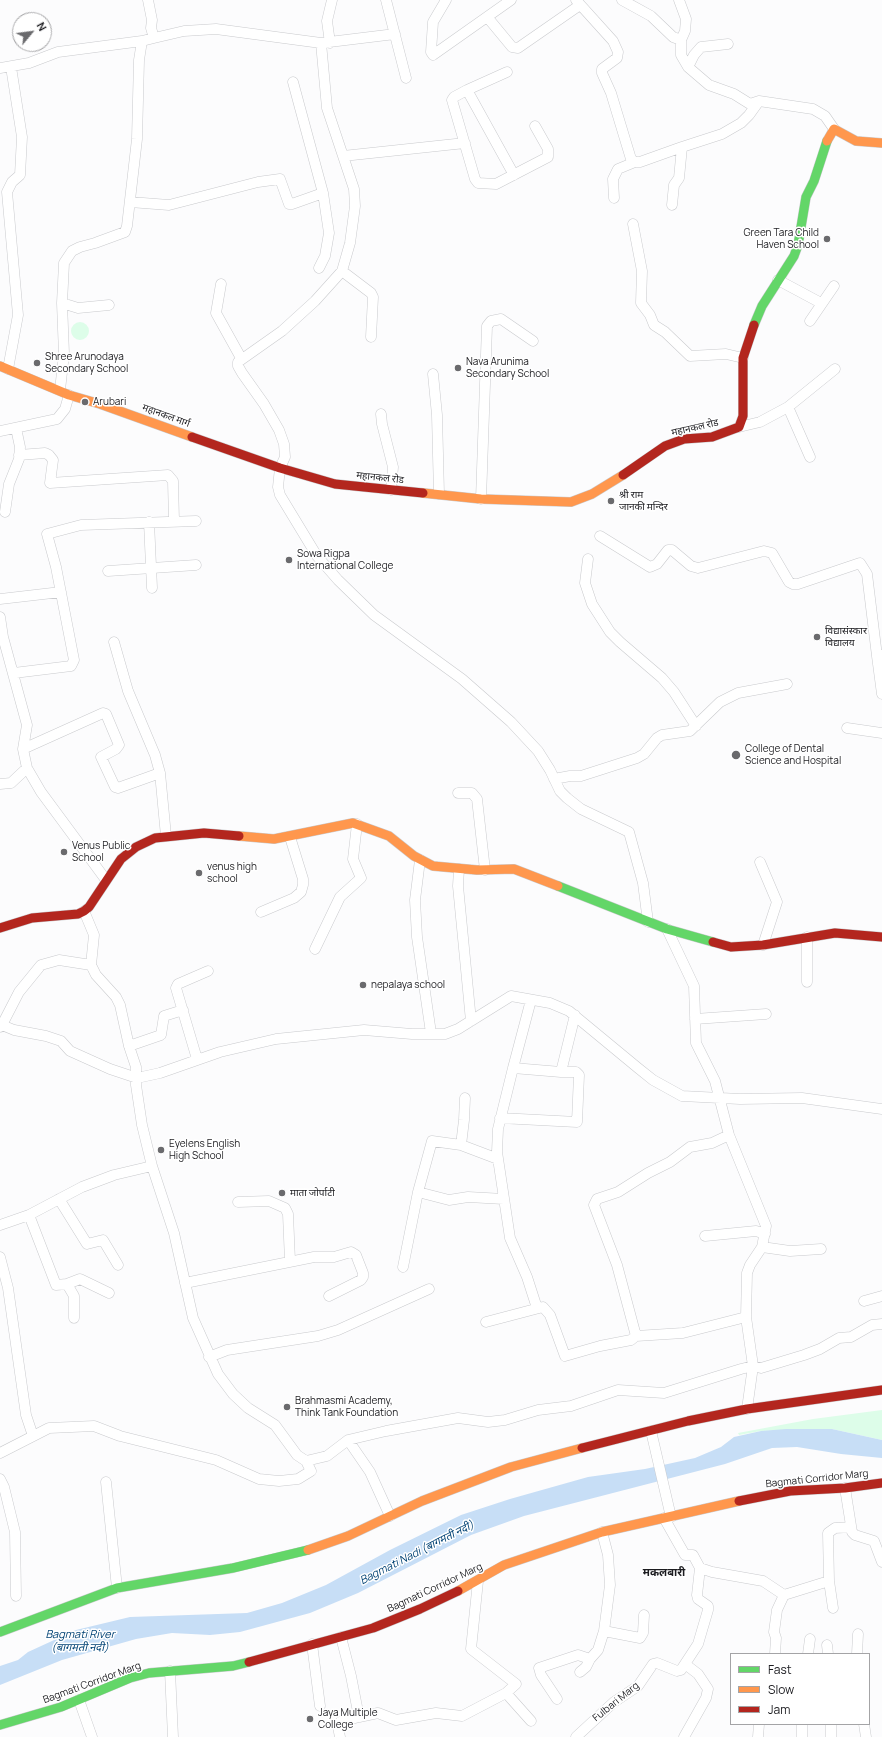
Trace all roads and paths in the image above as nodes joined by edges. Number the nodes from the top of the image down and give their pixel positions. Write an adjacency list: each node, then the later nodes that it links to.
1 (148, 0): 11 (street)
2 (332, 0): 14 (street)
3 (386, 0): 10 (street)
4 (446, 0): 9 (street)
5 (511, 0): 9 (street)
6 (622, 0): 12 (street)
7 (679, 0): 12 (street)
8 (578, 2): 9 (street); 30 (street)
9 (488, 18)
10 (395, 34): 14 (street); 20 (street)
11 (154, 38): 13 (street); 14 (street)
12 (681, 40): 16 (street)
13 (142, 41): 17 (street); 35 (street)
14 (326, 43): 29 (street)
15 (728, 44): 16 (street)
16 (688, 66): 23 (street)
17 (11, 67): 18 (street); 32 (street)
18 (0, 68)
19 (507, 72): 22 (street)
20 (406, 78)
21 (293, 82): 33 (street)
22 (467, 90): 27 (street); 31 (street)
23 (759, 101): 25 (street); 28 (street)
24 (535, 126): 31 (street)
25 (834, 129): 26 (main road); 40 (main road)
26 (882, 142)
27 (464, 143): 29 (street); 31 (street)
28 (682, 147): 30 (street); 36 (street)
29 (343, 156): 39 (street)
30 (635, 162): 34 (street)
31 (514, 175)
32 (3, 192): 51 (street)
33 (323, 193): 35 (street); 38 (street)
34 (614, 198)
35 (130, 202): 43 (street)
36 (672, 205)
37 (633, 224): 50 (street)
38 (319, 268)
39 (342, 270): 47 (street); 49 (street)
40 (778, 280): 44 (street); 50 (main road)
41 (221, 284): 49 (street)
42 (834, 286): 44 (street)
43 (62, 303): 45 (street); 54 (street)
44 (821, 303): 46 (street)
45 (109, 305)
46 (810, 321)
47 (371, 337)
48 (533, 341): 66 (street)
49 (241, 358): 63 (street)
50 (742, 358): 58 (main road)
51 (4, 368): 54 (main road, महानकल मार्ग)
52 (835, 369): 56 (street)
53 (433, 374): 65 (street)
54 (60, 390): 55 (main road, महानकल मार्ग)
55 (69, 395): 59 (street); 63 (main road, महानकल मार्ग)
56 (788, 407): 58 (street); 62 (street)
57 (381, 414): 64 (street)
58 (739, 427): 66 (main road, महानकल रोड)
59 (16, 428): 60 (street); 61 (street)
60 (0, 431)
61 (19, 455): 67 (street); 68 (street)
62 (810, 457)
63 (280, 468): 64 (main road, महानकल रोड); 92 (street)
64 (391, 490): 65 (main road, महानकल रोड)
65 (438, 494): 66 (main road, महानकल रोड)
66 (481, 499)
67 (5, 512)
68 (174, 521): 69 (street); 70 (street)
69 (196, 521)
70 (149, 522): 74 (street); 77 (street)
71 (600, 536): 82 (street)
72 (588, 559): 86 (street)
73 (196, 565): 74 (street)
74 (151, 568): 75 (street); 76 (street)
75 (108, 571)
76 (152, 588)
77 (61, 592): 78 (street); 83 (street)
78 (0, 599)
79 (0, 624): 81 (street)
80 (114, 642): 91 (street)
81 (3, 654): 83 (street)
82 (879, 655): 85 (street)
83 (14, 673): 89 (street)
84 (788, 684): 86 (street)
85 (882, 694)
86 (696, 726): 92 (street)
87 (847, 728): 88 (street)
88 (882, 733)
89 (23, 749): 90 (street); 91 (street)
90 (27, 768): 93 (street); 102 (street)
91 (160, 773): 96 (street)
92 (554, 779): 105 (street)
93 (0, 784)
94 (458, 793): 101 (street)
95 (357, 824): 97 (main road); 98 (main road); 111 (street)
96 (166, 836): 97 (main road); 102 (main road)
97 (290, 837): 104 (street)
98 (420, 860): 100 (main road); 122 (street)
99 (760, 862): 110 (street)
100 (459, 868): 101 (main road); 120 (street)
101 (485, 870): 105 (main road)
102 (106, 880): 103 (main road)
103 (84, 911): 106 (main road); 112 (street)
104 (261, 912)
105 (648, 922): 107 (main road)
106 (0, 928)
107 (667, 929): 110 (main road); 119 (street)
108 (807, 937): 109 (main road); 110 (main road); 114 (street)
109 (882, 937)
110 (763, 945)
111 (315, 949)
112 (91, 965): 121 (street); 123 (street)
113 (208, 971): 116 (street)
114 (807, 982)
115 (531, 1000): 118 (street); 120 (street); 125 (street)
116 (183, 1010): 123 (street); 124 (street)
117 (766, 1014): 119 (street)
118 (575, 1015): 126 (street); 129 (street)
119 (695, 1019): 129 (street)
120 (471, 1021): 122 (street)
121 (1, 1026): 127 (street)
122 (431, 1033): 124 (street)
123 (129, 1046): 127 (street)
124 (197, 1059): 127 (street)
125 (513, 1068): 126 (street); 131 (street)
126 (561, 1072): 131 (street)
127 (137, 1078): 135 (street)
128 (465, 1098): 133 (street)
129 (718, 1098): 130 (street); 132 (street)
130 (882, 1109)
131 (500, 1118): 134 (street)
132 (729, 1136): 142 (street); 162 (street)
133 (461, 1146): 134 (street); 136 (street)
134 (498, 1159): 137 (street)
135 (152, 1166): 138 (street); 150 (street)
136 (418, 1192): 137 (street); 149 (street)
137 (504, 1199): 157 (street)
138 (59, 1200): 140 (street); 148 (street)
139 (238, 1202): 147 (street)
140 (29, 1215): 141 (street); 151 (street)
141 (0, 1225)
142 (765, 1234): 143 (street); 144 (street)
143 (705, 1236)
144 (762, 1247): 145 (street); 158 (street)
145 (821, 1249)
146 (0, 1257): 168 (street)
147 (290, 1261): 150 (street); 154 (street)
148 (118, 1265)
149 (403, 1267)
150 (185, 1282): 163 (street)
151 (67, 1284): 153 (street); 159 (street)
152 (429, 1289): 163 (street)
153 (109, 1293)
154 (329, 1296)
155 (882, 1296): 156 (street)
156 (864, 1301)
157 (537, 1308): 160 (street); 162 (street)
158 (746, 1317): 162 (street); 164 (street)
159 (74, 1318)
160 (486, 1322)
161 (882, 1324): 164 (street)
162 (636, 1336)
163 (210, 1357): 171 (street)
164 (753, 1366): 166 (street); 169 (street)
165 (882, 1390): 166 (main road)
166 (747, 1409): 167 (main road)
167 (651, 1431): 176 (main road); 177 (street)
168 (33, 1436): 170 (street); 171 (street)
169 (348, 1440): 171 (street); 176 (street)
170 (0, 1453)
171 (306, 1461)
172 (0, 1479): 187 (street)
173 (106, 1482): 185 (street)
174 (882, 1483): 175 (main road, Bagmati Corridor Marg)
175 (845, 1488): 177 (main road, Bagmati Corridor Marg); 178 (street)
176 (390, 1516): 185 (main road)
177 (667, 1518): 179 (main road, Bagmati Corridor Marg); 182 (street)
178 (853, 1531): 180 (street); 183 (street)
179 (602, 1532): 184 (main road, Bagmati Corridor Marg); 190 (street)
180 (878, 1541): 181 (street)
181 (882, 1562)
182 (700, 1568): 186 (street); 200 (street)
183 (830, 1581): 186 (street); 188 (street)
184 (478, 1582): 193 (main road, Bagmati Corridor Marg); 203 (street)
185 (117, 1588): 191 (main road)
186 (784, 1595): 196 (street)
187 (16, 1596)
188 (833, 1608)
189 (644, 1615): 190 (street)
190 (604, 1631): 199 (street)
191 (0, 1632)
192 (858, 1634): 198 (street)
193 (341, 1637): 195 (main road, Bagmati Corridor Marg); 207 (street)
194 (810, 1639): 197 (street)
195 (312, 1644): 201 (main road, Bagmati Corridor Marg); 206 (street)
196 (775, 1653)
197 (808, 1653)
198 (858, 1653)
199 (590, 1659): 202 (street); 204 (street)
200 (685, 1664): 217 (street, Fulbari Marg); 218 (street)
201 (170, 1671): 205 (main road, Bagmati Corridor Marg); 215 (street)
202 (580, 1672)
203 (506, 1693): 207 (street); 208 (street)
204 (557, 1699)
205 (79, 1700): 209 (main road, Bagmati Corridor Marg); 214 (street)
206 (320, 1706)
207 (359, 1717): 216 (street)
208 (531, 1721)
209 (0, 1724)
210 (759, 1725): 219 (street)
211 (802, 1725): 220 (street)
212 (831, 1725): 221 (street)
213 (864, 1725): 222 (street)
214 (92, 1737)
215 (173, 1737)
216 (340, 1737)
217 (576, 1737)
218 (684, 1737)
219 (758, 1737)
220 (802, 1737)
221 (831, 1737)
222 (866, 1737)

